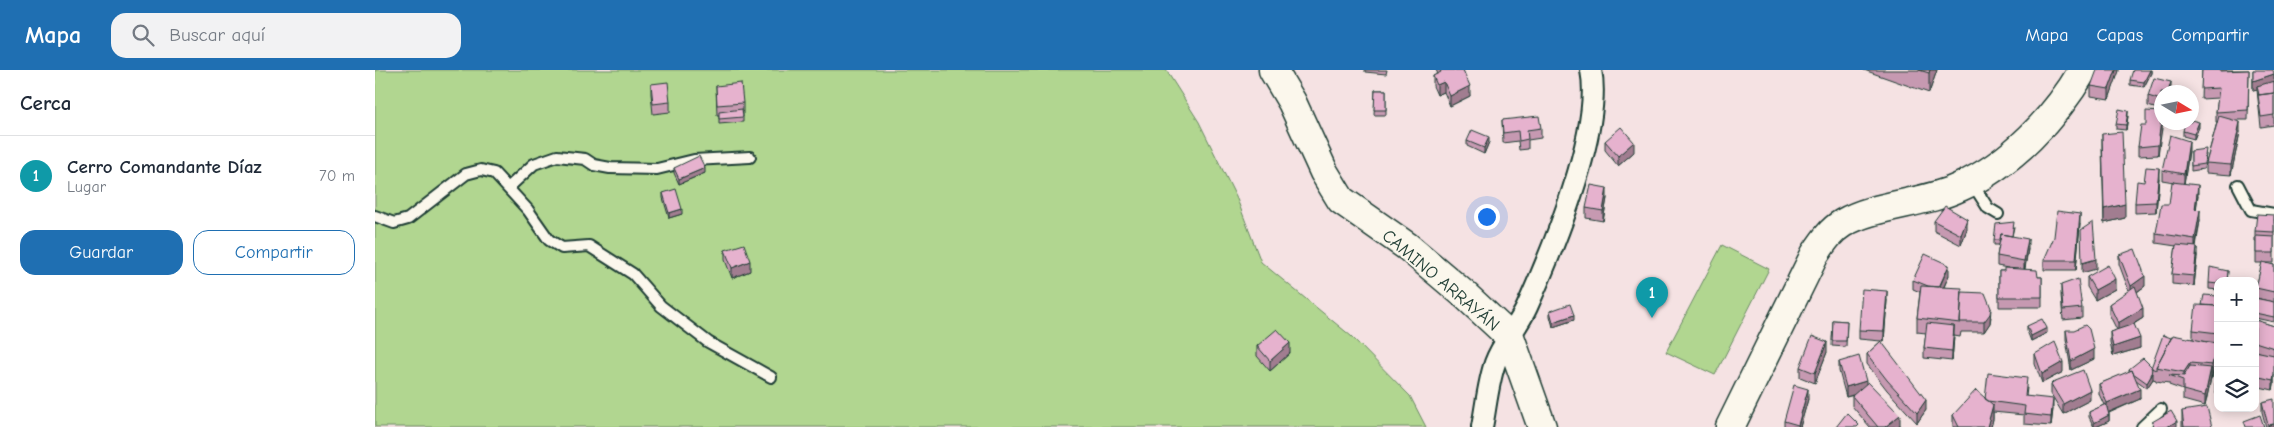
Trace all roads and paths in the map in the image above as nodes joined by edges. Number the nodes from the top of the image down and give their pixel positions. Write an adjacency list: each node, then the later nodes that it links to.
1 (1273, 70): 11 (street, CAMINO ARRAYÁN)
2 (1591, 70): 11 (street)
3 (2083, 70): 5 (street)
4 (750, 157): 7 (lane)
5 (1971, 181): 8 (lane); 16 (street)
6 (2239, 185): 9 (lane)
7 (508, 188): 10 (lane); 12 (lane)
8 (1998, 214)
9 (2274, 214)
10 (375, 216)
11 (1510, 337): 14 (street); 15 (street, CAMINO ARRAYÁN)
12 (771, 377)
13 (2161, 409): 17 (lane)
14 (1482, 427)
15 (1542, 427)
16 (1730, 427)
17 (2142, 427)

